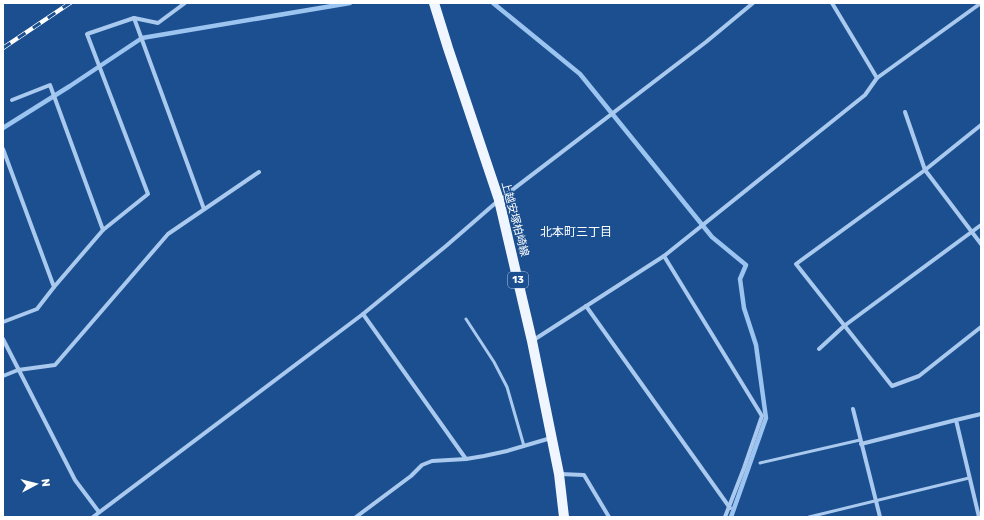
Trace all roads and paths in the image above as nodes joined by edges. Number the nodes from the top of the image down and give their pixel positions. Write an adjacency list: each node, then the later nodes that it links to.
1 (185, 3): 6 (street)
2 (434, 3): 14 (main road, 上越安塚柏崎線 / 13)
3 (753, 3): 14 (street)
4 (832, 3): 7 (street)
5 (981, 3): 7 (street)
6 (134, 18): 15 (street); 17 (street)
7 (877, 78): 20 (street)
8 (12, 100): 17 (street)
9 (905, 112): 12 (street)
10 (981, 125): 12 (street)
11 (3, 149): 21 (street)
12 (925, 170): 18 (street); 26 (street)
13 (259, 172): 15 (street)
14 (498, 200): 23 (street); 29 (main road, 上越安塚柏崎線 / 13)
15 (204, 209): 31 (street)
16 (981, 225): 18 (street)
17 (103, 230): 21 (street)
18 (972, 233): 19 (street); 26 (street)
19 (981, 244)
20 (664, 256): 22 (street); 44 (street)
21 (54, 287): 25 (street)
22 (586, 306): 29 (street); 44 (street)
23 (363, 314): 39 (street); 45 (street)
24 (466, 319): 38 (lane)
25 (3, 322)
26 (844, 326): 27 (street); 30 (street)
27 (981, 327)
28 (3, 339): 31 (street)
29 (532, 341): 36 (main road, 上越安塚柏崎線 / 13)
30 (819, 349)
31 (18, 370): 32 (street); 45 (street)
32 (3, 376)
33 (853, 409): 37 (street)
34 (981, 414): 35 (street)
35 (956, 420): 37 (street); 42 (street)
36 (552, 438): 38 (street); 41 (main road, 上越安塚柏崎線 / 13)
37 (860, 442): 40 (lane); 43 (street)
38 (524, 446): 39 (street)
39 (466, 459): 47 (street)
40 (760, 463)
41 (559, 474): 48 (main road, 上越安塚柏崎線 / 13); 49 (street)
42 (969, 478): 43 (lane); 53 (street)
43 (876, 500): 51 (lane); 52 (street)
44 (730, 508): 50 (street)
45 (99, 512): 46 (street)
46 (93, 517)
47 (356, 517)
48 (564, 517)
49 (609, 517)
50 (725, 517)
51 (809, 517)
52 (880, 517)
53 (978, 517)

